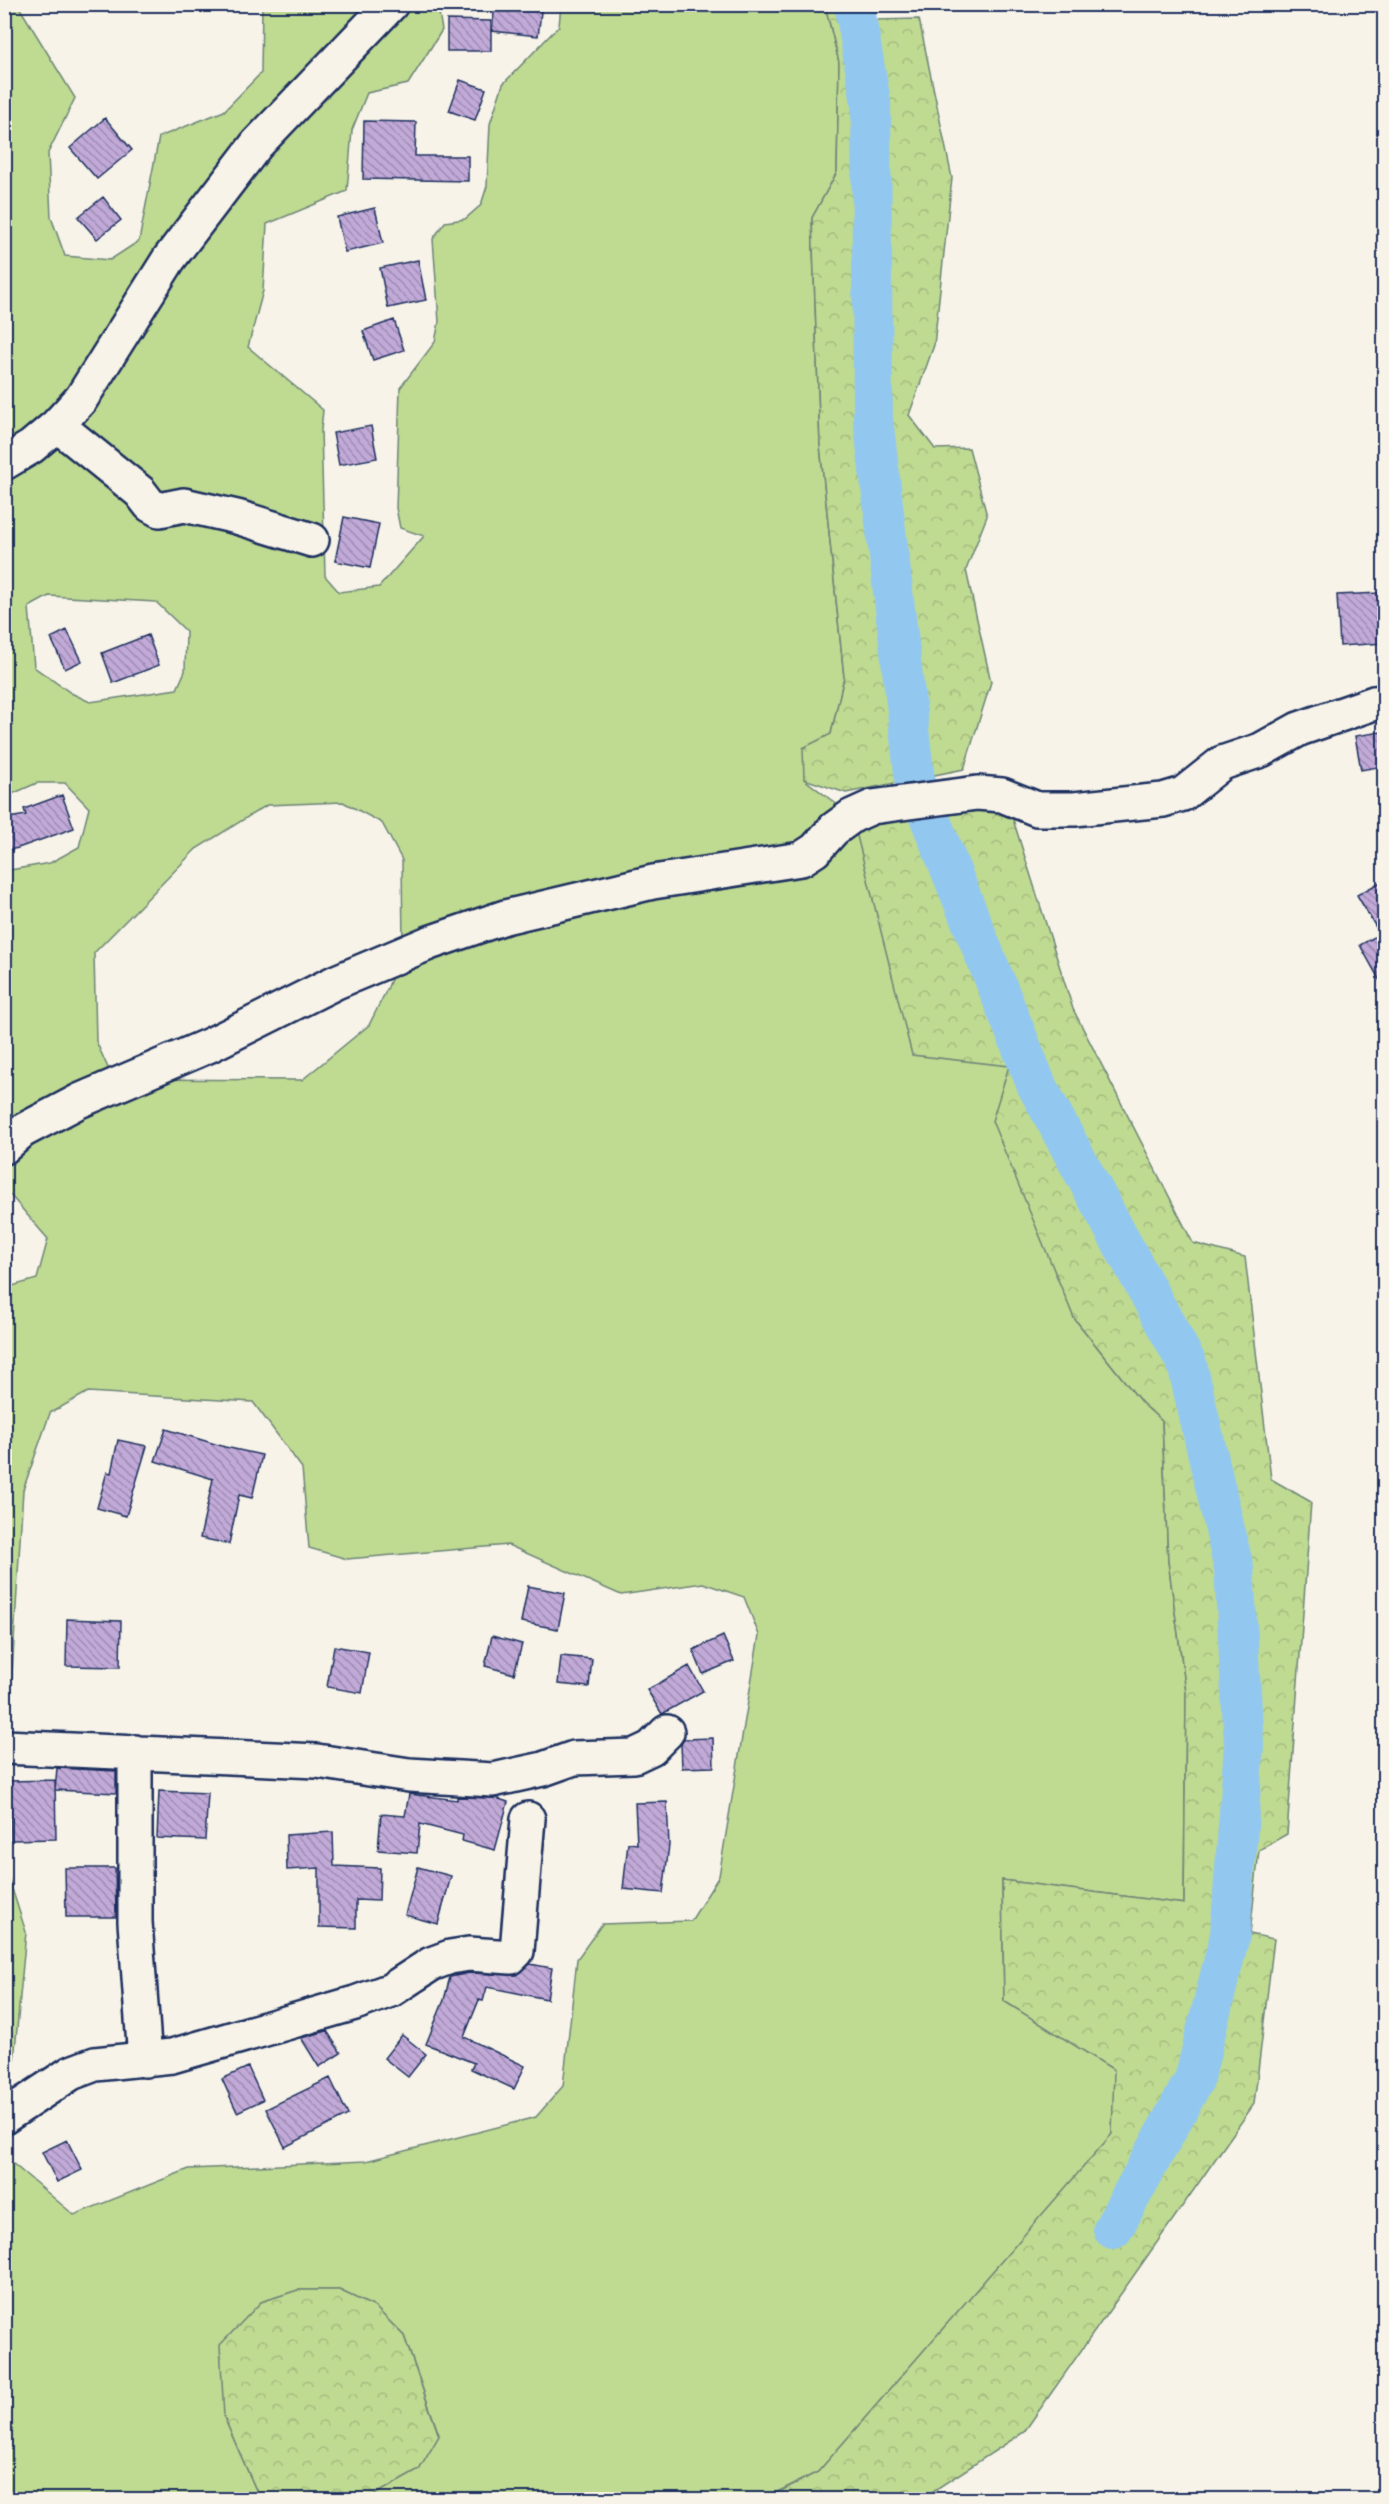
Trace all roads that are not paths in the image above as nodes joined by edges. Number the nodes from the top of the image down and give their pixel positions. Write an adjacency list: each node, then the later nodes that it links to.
1 (391, 4): 2 (street)
2 (57, 425): 3 (street); 4 (street)
3 (4, 463)
4 (312, 540)
5 (1384, 702): 6 (street)
6 (4, 1147)
7 (667, 1732): 9 (street)
8 (4, 1747): 9 (street)
9 (135, 1752): 11 (street)
10 (528, 1819): 11 (street)
11 (145, 2060): 12 (street)
12 (4, 2117)

